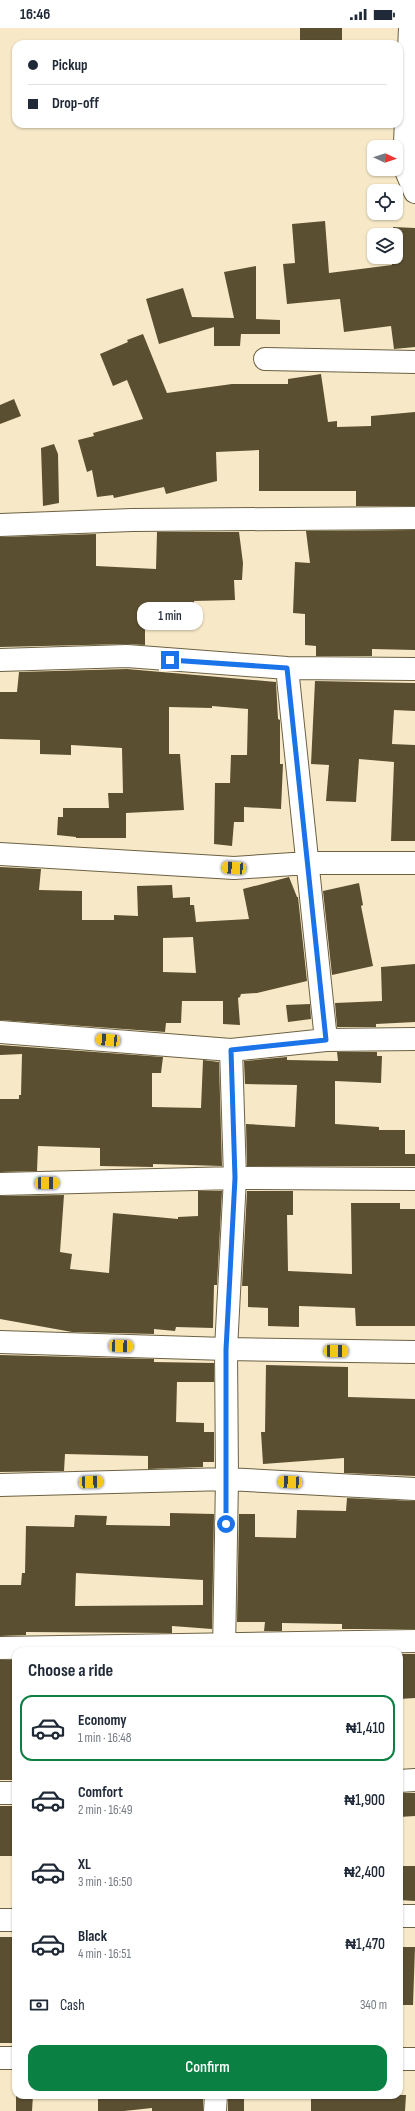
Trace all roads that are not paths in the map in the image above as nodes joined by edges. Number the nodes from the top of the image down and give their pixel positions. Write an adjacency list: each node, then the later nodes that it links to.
1 (410, 28): 2 (street)
2 (415, 192)
3 (265, 359): 4 (street)
4 (415, 362)
5 (415, 518): 6 (street)
6 (0, 525)
7 (0, 660): 8 (street)
8 (287, 668): 9 (street); 11 (street)
9 (415, 669)
10 (0, 854): 11 (street)
11 (308, 863): 12 (street); 15 (street)
12 (415, 863)
13 (0, 1032): 16 (street)
14 (415, 1039): 15 (street)
15 (326, 1040): 16 (street)
16 (231, 1050): 17 (street)
17 (235, 1178): 18 (street); 19 (street); 21 (street)
18 (415, 1178)
19 (0, 1184)
20 (0, 1342): 21 (street)
21 (226, 1350): 22 (street); 23 (street)
22 (415, 1352)
23 (227, 1479): 24 (street); 25 (street); 27 (street)
24 (0, 1485)
25 (415, 1489)
26 (415, 1641): 27 (street)
27 (224, 1647)
28 (0, 1648): 29 (street)
29 (12, 1648)
30 (415, 1780): 31 (street)
31 (403, 1781)
32 (0, 1793): 33 (street)
33 (12, 1793)
34 (403, 1916): 35 (street)
35 (415, 1916)
36 (0, 1920): 37 (street)
37 (12, 1920)
38 (0, 2058): 39 (street)
39 (12, 2058)
40 (403, 2059): 41 (street)
41 (415, 2059)
42 (216, 2099): 43 (street)
43 (215, 2111)

